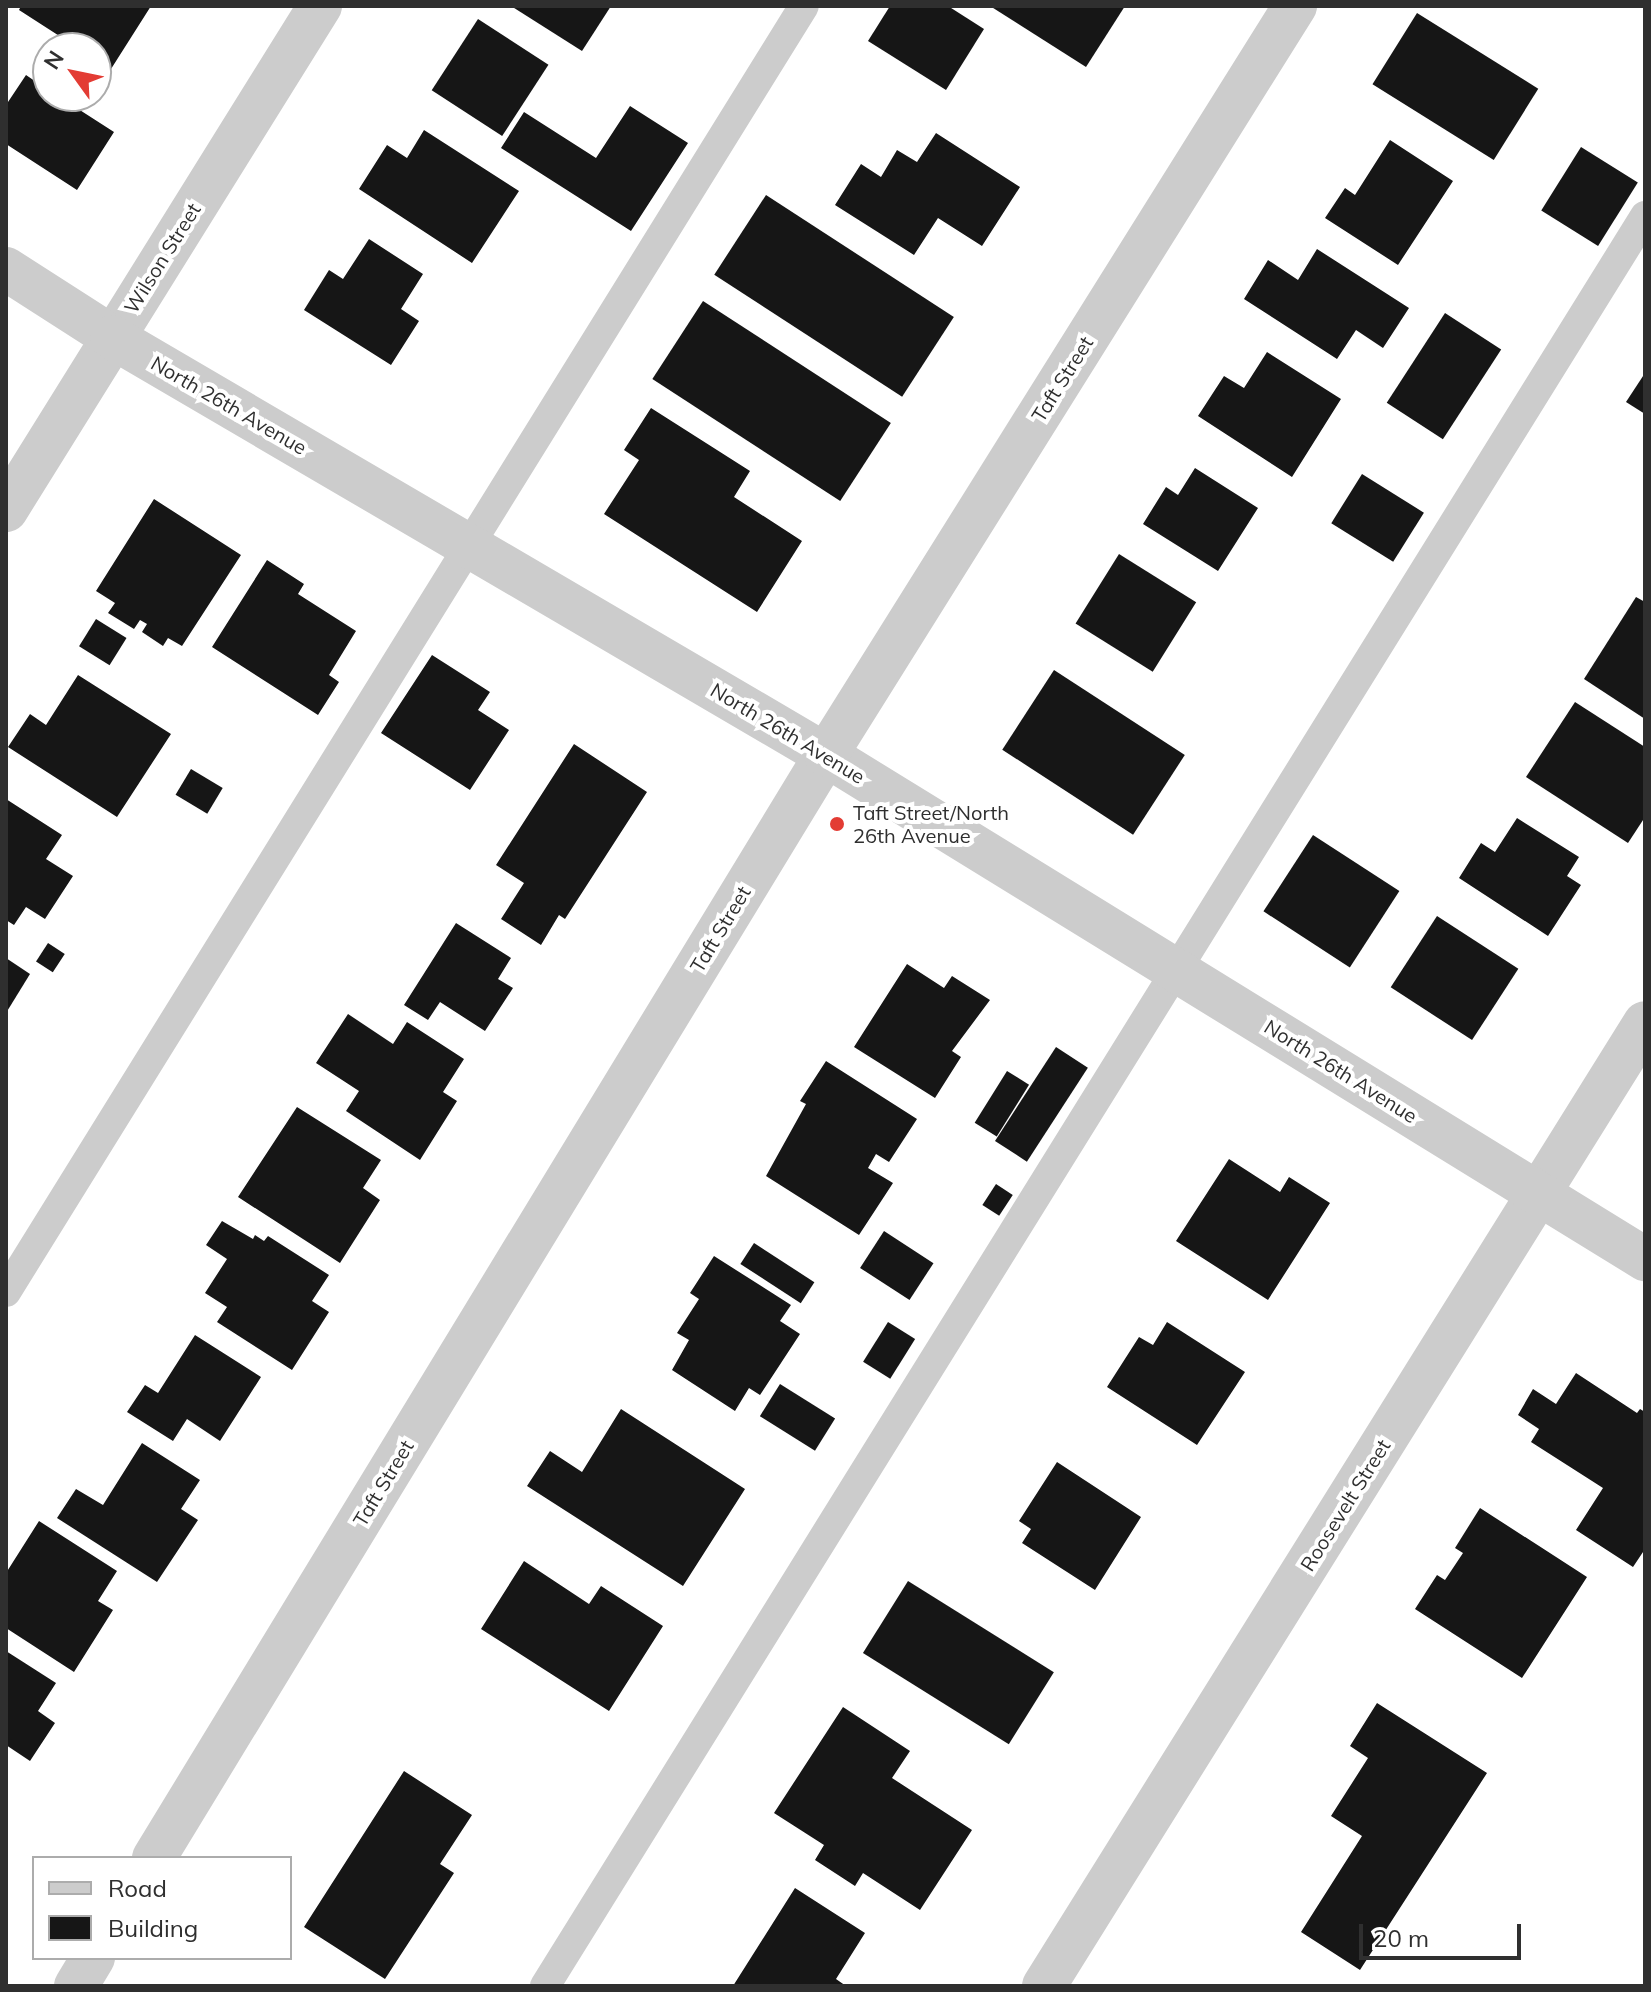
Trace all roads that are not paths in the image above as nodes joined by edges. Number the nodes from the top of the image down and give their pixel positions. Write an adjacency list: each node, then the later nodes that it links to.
1 (320, 6): 6 (street, Wilson Street)
2 (804, 6): 8 (lane)
3 (1295, 6): 9 (street, Taft Street)
4 (1645, 216): 10 (lane)
5 (6, 269): 6 (street, North 26th Avenue)
6 (112, 337): 7 (street, Wilson Street); 8 (street, North 26th Avenue)
7 (6, 510)
8 (467, 544): 9 (street, North 26th Avenue); 14 (lane)
9 (826, 755): 10 (street, North 26th Avenue); 15 (street, Taft Street)
10 (1179, 972): 12 (street, North 26th Avenue); 18 (lane)
11 (1645, 1023): 12 (street, Roosevelt Street)
12 (1539, 1193): 13 (street, North 26th Avenue); 19 (street, Roosevelt Street)
13 (1645, 1259)
14 (6, 1292)
15 (155, 1856)
16 (92, 1960): 17 (street)
17 (76, 1986)
18 (545, 1986)
19 (1044, 1986)

